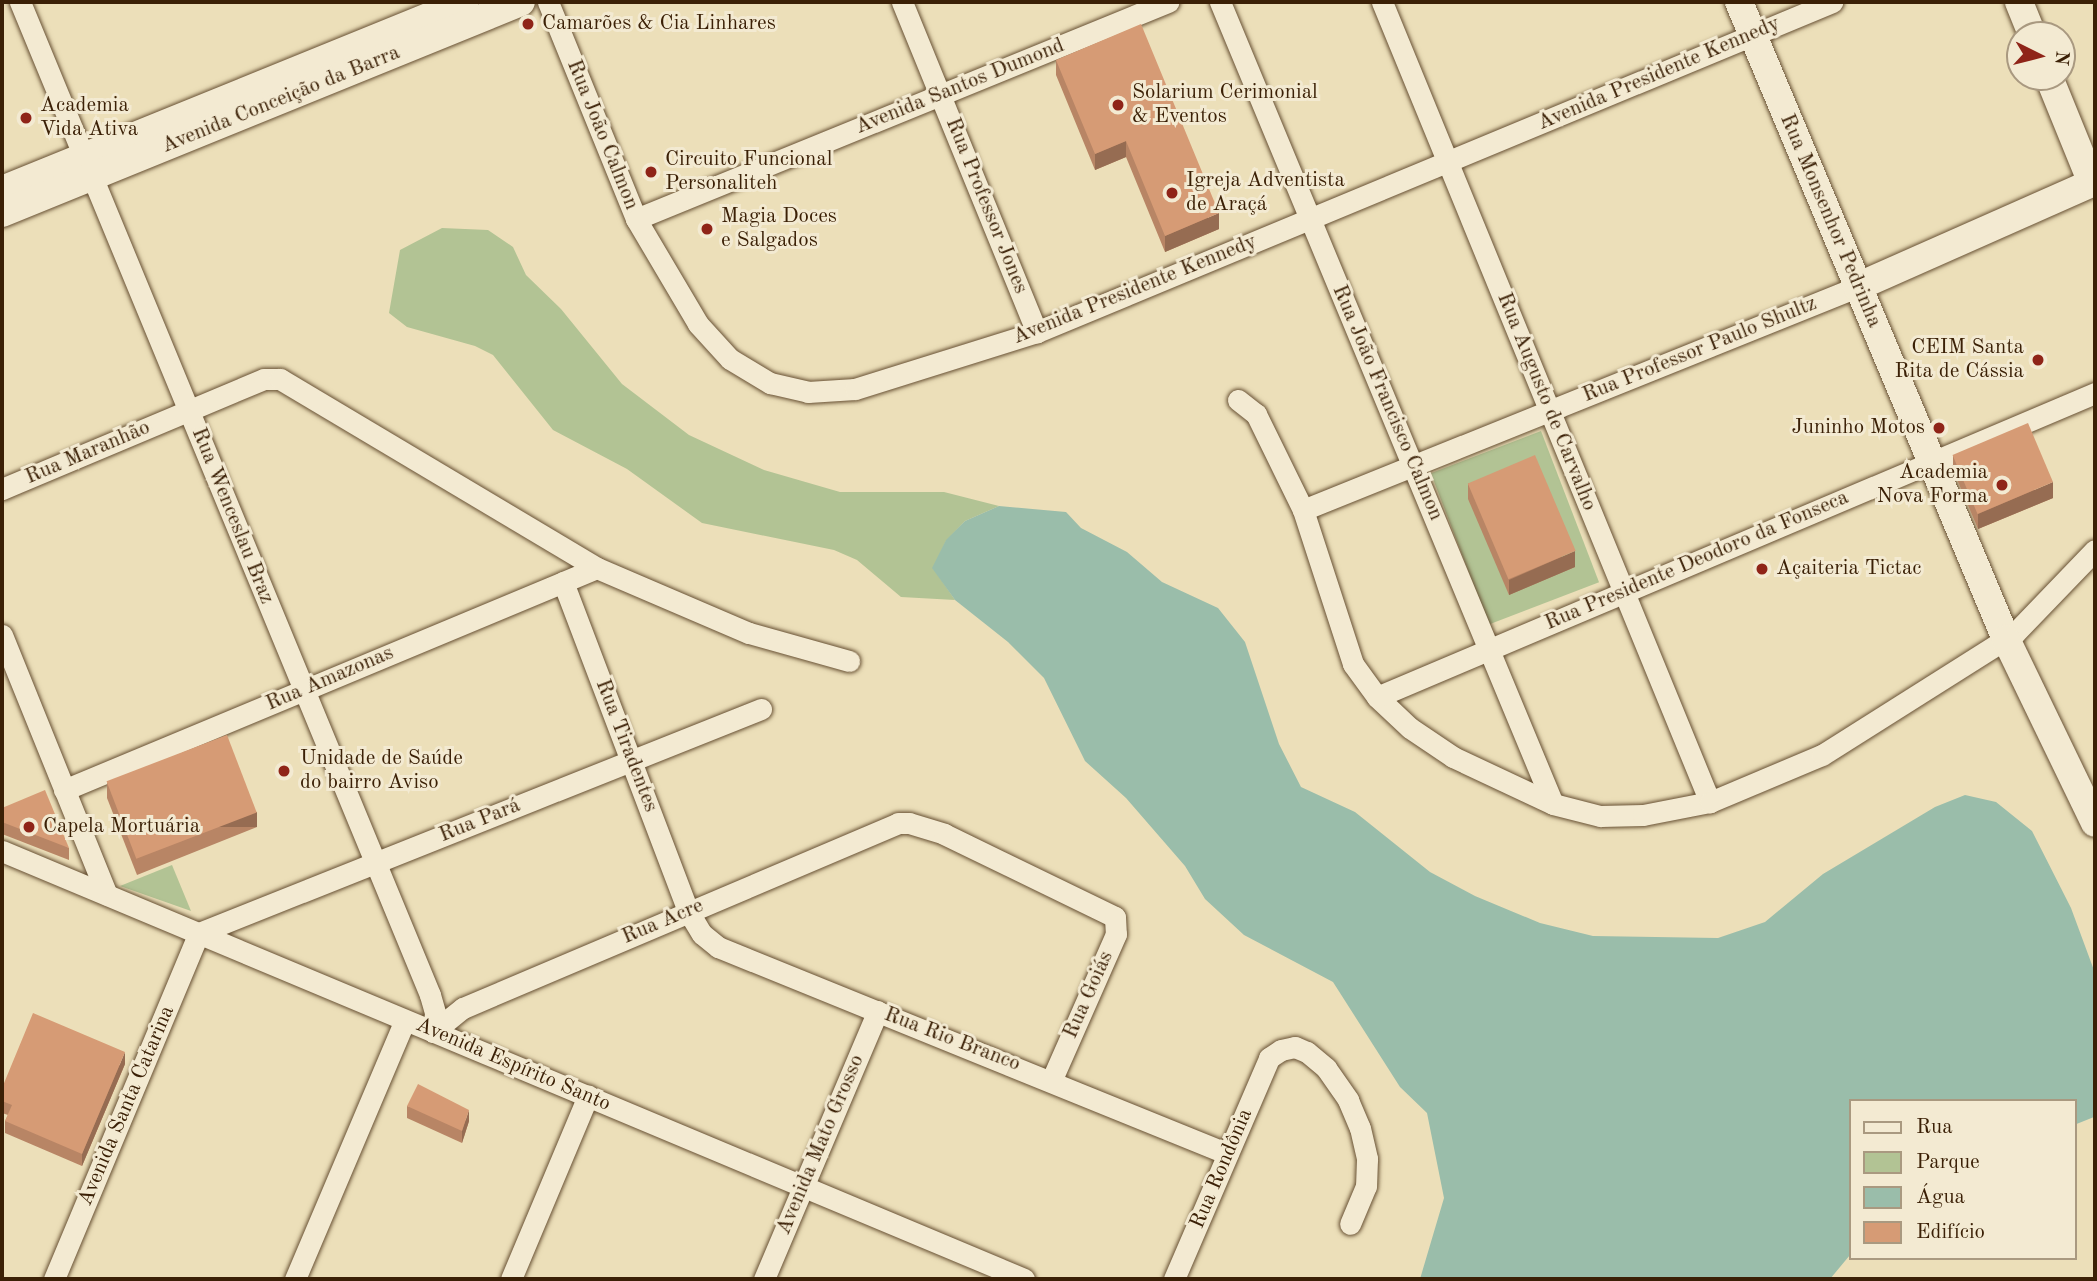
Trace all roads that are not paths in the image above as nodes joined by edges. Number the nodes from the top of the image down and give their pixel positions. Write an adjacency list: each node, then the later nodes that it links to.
1 (20, 2): 17 (street, Rua Wenceslau Braz)
2 (464, 2): 17 (main road, Avenida Conceição da Barra)
3 (521, 2): 17 (main road, Avenida Conceição da Barra)
4 (548, 2): 21 (street, Rua João Calmon)
5 (902, 2): 15 (street, Rua Professor Jones)
6 (1168, 2): 15 (street, Avenida Santos Dumond)
7 (1220, 2): 22 (street, Rua João Francisco Calmon)
8 (1382, 2): 16 (street, Rua Augusto de Carvalho)
9 (1739, 2): 13 (main road, Rua Monsenhor Pedrinha)
10 (1832, 2): 13 (street, Avenida Presidente Kennedy)
11 (2019, 2): 12 (main road)
12 (2026, 21)
13 (1753, 35): 16 (street, Avenida Presidente Kennedy); 24 (main road, Rua Monsenhor Pedrinha)
14 (2055, 91): 18 (main road)
15 (940, 95): 21 (street, Avenida Santos Dumond); 25 (street, Rua Professor Jones)
16 (1448, 161): 22 (street, Avenida Presidente Kennedy); 29 (street, Rua Augusto de Carvalho)
17 (88, 167): 19 (main road, Avenida Conceição da Barra); 20 (main road, Avenida Conceição da Barra); 28 (street, Rua Wenceslau Braz)
18 (2094, 186): 24 (main road, Rua Professor Paulo Shultz)
19 (2, 190)
20 (2, 213)
21 (636, 219): 23 (street, Rua João Calmon)
22 (1310, 219): 25 (street, Avenida Presidente Kennedy); 31 (street, Rua João Francisco Calmon)
23 (661, 267): 25 (street, Avenida Presidente Kennedy)
24 (1857, 287): 29 (street, Rua Professor Paulo Shultz); 30 (main road, Rua Monsenhor Pedrinha)
25 (1037, 332)
26 (2095, 393): 30 (street, Rua Presidente Deodoro da Fonseca)
27 (1238, 400): 33 (street)
28 (189, 411): 32 (street, Rua Maranhão); 35 (street, Rua Maranhão); 42 (street, Rua Wenceslau Braz)
29 (1550, 411): 31 (street, Rua Professor Paulo Shultz); 37 (street, Rua Augusto de Carvalho)
30 (1933, 462): 37 (street, Rua Presidente Deodoro da Fonseca); 39 (main road, Rua Monsenhor Pedrinha)
31 (1413, 466): 33 (street, Rua Professor Paulo Shultz); 40 (street, Rua João Francisco Calmon)
32 (2, 489)
33 (1303, 510): 43 (street)
34 (2095, 550): 39 (street)
35 (597, 568): 36 (street, Rua Amazonas); 41 (street)
36 (563, 582): 42 (street, Rua Amazonas); 45 (street, Rua Tiradentes)
37 (1624, 592): 40 (street, Rua Presidente Deodoro da Fonseca); 47 (street, Rua Augusto de Carvalho)
38 (2, 635): 46 (street)
39 (2006, 639): 47 (street); 49 (main road, Rua Monsenhor Pedrinha)
40 (1489, 649): 43 (street, Rua Presidente Deodoro da Fonseca); 48 (street, Rua João Francisco Calmon)
41 (849, 661)
42 (304, 690): 46 (street, Rua Amazonas); 52 (street, Rua Wenceslau Braz)
43 (1377, 697): 48 (street)
44 (761, 709): 45 (street, Rua Pará)
45 (632, 761): 52 (street, Rua Pará); 55 (street, Rua Tiradentes)
46 (64, 790): 50 (street)
47 (1710, 802): 48 (street)
48 (1553, 804)
49 (2095, 823)
50 (82, 834): 53 (street); 54 (street)
51 (2, 851): 53 (street, Avenida Espírito Santo)
52 (375, 863): 57 (street, Rua Pará); 60 (street, Rua Wenceslau Braz)
53 (53, 872): 54 (street, Avenida Espírito Santo)
54 (107, 895): 57 (street, Avenida Espírito Santo)
55 (688, 911): 56 (street, Rua Acre); 58 (street, Rua Rio Branco); 60 (street, Rua Acre)
56 (1110, 911): 61 (street, Rua Goiás)
57 (200, 933): 59 (street, Avenida Espírito Santo); 67 (street, Avenida Santa Catarina)
58 (877, 1011): 61 (street, Rua Rio Branco); 64 (street, Avenida Mato Grosso)
59 (405, 1020): 60 (street, Avenida Espírito Santo); 68 (street)
60 (433, 1031): 62 (street, Avenida Espírito Santo)
61 (1052, 1079): 63 (street, Rua Rio Branco)
62 (588, 1096): 64 (street, Avenida Espírito Santo); 69 (street)
63 (1228, 1154): 65 (street, Rua Rondônia); 72 (street, Rua Rondônia)
64 (803, 1187): 66 (street, Avenida Espírito Santo); 70 (street, Avenida Mato Grosso)
65 (1350, 1224)
66 (979, 1271): 71 (street, Avenida Espírito Santo)
67 (54, 1279)
68 (295, 1279)
69 (511, 1279)
70 (764, 1279)
71 (1024, 1279)
72 (1174, 1279)

